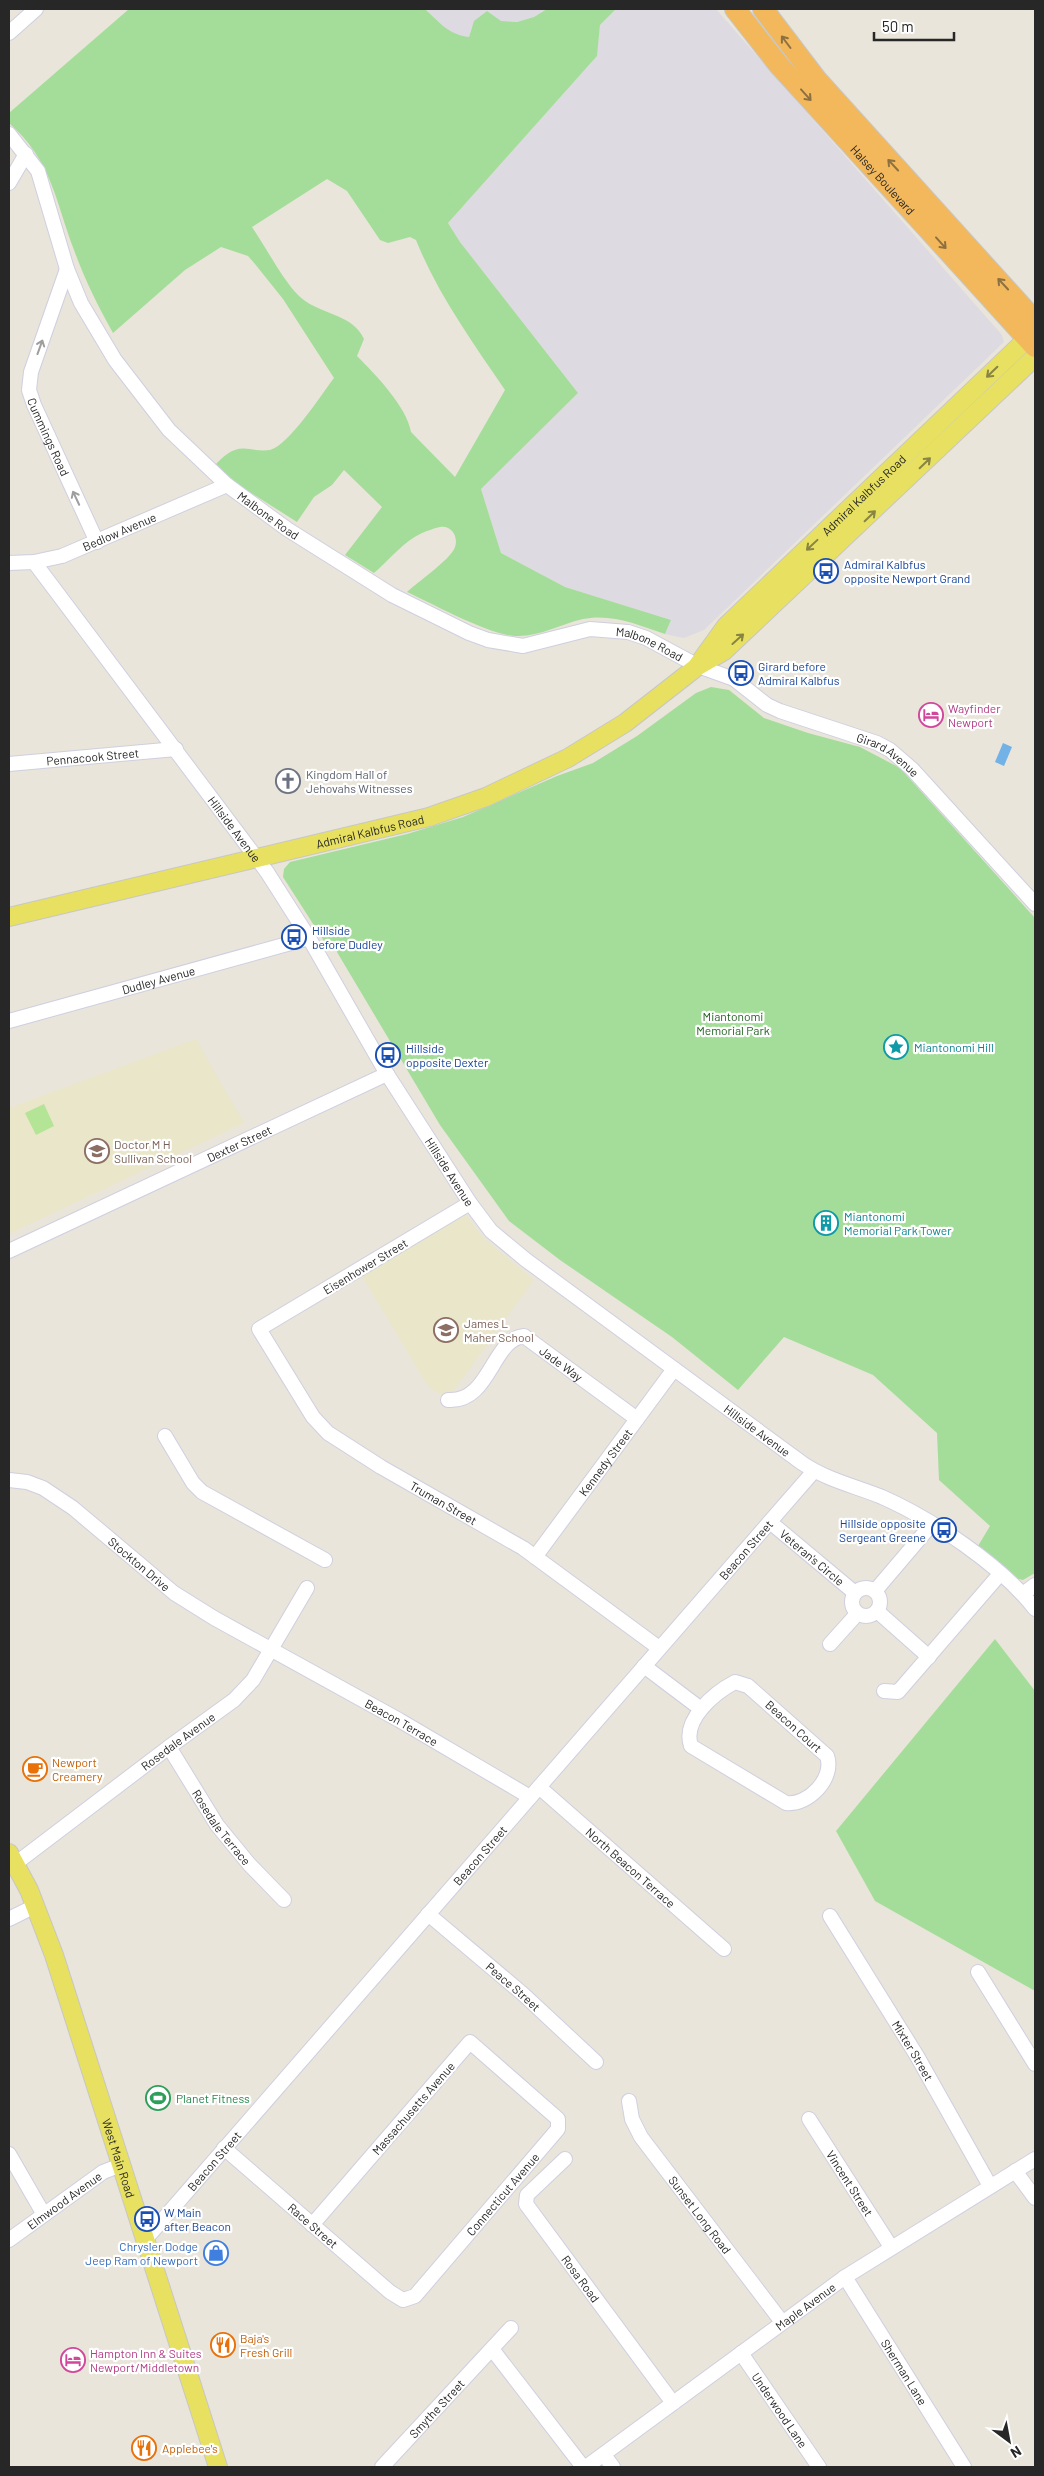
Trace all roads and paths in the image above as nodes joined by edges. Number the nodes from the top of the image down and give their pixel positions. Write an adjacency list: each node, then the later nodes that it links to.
1 (36, 9): 4 (street)
2 (735, 9): 9 (highway, Halsey Boulevard, one-way to 9)
3 (763, 9): 9 (highway, Halsey Boulevard, one-way to 3)
4 (9, 33)
5 (9, 134): 6 (street, Malbone Road)
6 (26, 154): 7 (street); 8 (street, Malbone Road)
7 (9, 183)
8 (67, 269): 11 (street, Malbone Road); 12 (street, Cummings Road, one-way to 8)
9 (1033, 334): 15 (main road, Admiral Kalbfus Road, one-way to 15)
10 (1035, 357): 15 (main road, Admiral Kalbfus Road, one-way to 10)
11 (227, 485): 12 (street, Bedlow Avenue); 15 (street, Malbone Road)
12 (96, 542): 13 (street, Bedlow Avenue)
13 (34, 562): 14 (street, Bedlow Avenue); 16 (street, Hillside Avenue)
14 (9, 563)
15 (698, 666): 18 (main road, Admiral Kalbfus Road); 19 (street, Girard Avenue)
16 (176, 749): 17 (street, Pennacook Street); 18 (street, Hillside Avenue)
17 (9, 764)
18 (257, 858): 20 (main road, Admiral Kalbfus Road); 21 (street, Hillside Avenue)
19 (1035, 904)
20 (9, 917)
21 (309, 938): 22 (street, Dudley Avenue); 23 (street, Hillside Avenue)
22 (9, 1021)
23 (388, 1074): 24 (street, Hillside Avenue); 25 (street, Dexter Street)
24 (470, 1203): 26 (street, Eisenhower Street); 27 (street, Hillside Avenue)
25 (9, 1252)
26 (259, 1329): 35 (street, Truman Street)
27 (674, 1369): 29 (street, Kennedy Street); 31 (street, Hillside Avenue)
28 (448, 1400): 29 (street, Jade Way)
29 (637, 1419): 35 (street, Kennedy Street)
30 (165, 1436): 36 (street)
31 (814, 1471): 33 (street, Beacon Street); 34 (street, Hillside Avenue)
32 (9, 1480): 47 (street, Stockton Drive)
33 (770, 1522): 41 (street, Veteran's Circle); 46 (street, Beacon Street)
34 (932, 1524): 37 (street, Hillside Avenue); 40 (street)
35 (535, 1556): 46 (street, Truman Street)
36 (320, 1558)
37 (1000, 1574): 39 (street, Hillside Avenue); 48 (street)
38 (307, 1588): 47 (street, Rosedale Avenue)
39 (1030, 1589): 42 (street, Hillside Avenue)
40 (875, 1591): 41 (street, Veteran's Circle); 43 (street)
41 (854, 1593): 44 (street, Veteran's Circle)
42 (1035, 1609)
43 (877, 1612): 44 (street); 48 (street)
44 (857, 1614): 45 (street)
45 (830, 1644)
46 (659, 1648): 49 (street, Beacon Street)
47 (271, 1650): 52 (street, Rosedale Avenue); 53 (street, Beacon Terrace)
48 (929, 1657): 50 (street)
49 (644, 1666): 51 (street); 53 (street, Beacon Street)
50 (884, 1691)
51 (700, 1709): 51 (street, Beacon Court)
52 (169, 1747): 54 (street, Rosedale Avenue); 55 (street, Rosedale Terrace)
53 (535, 1792): 57 (street, Beacon Street); 60 (street, North Beacon Terrace)
54 (12, 1859): 56 (main road, West Main Road)
55 (284, 1900)
56 (35, 1906): 59 (street); 71 (main road, West Main Road)
57 (428, 1914): 62 (street, Peace Street); 67 (street, Beacon Street)
58 (830, 1916): 73 (street, Mixter Street)
59 (9, 1920)
60 (724, 1949)
61 (978, 1972): 63 (street)
62 (596, 2062)
63 (1035, 2064)
64 (521, 2085): 76 (street, Massachusetts Avenue); 81 (street, Connecticut Avenue)
65 (629, 2101): 82 (street, Sunset Long Road)
66 (809, 2119): 79 (street, Vincent Street)
67 (224, 2148): 76 (street, Race Street); 78 (street, Beacon Street)
68 (9, 2154): 75 (street)
69 (565, 2159): 86 (street, Rosa Road)
70 (1035, 2159): 72 (street, Maple Avenue)
71 (121, 2165): 75 (street, Elmwood Avenue); 78 (main road, West Main Road)
72 (1015, 2171): 73 (street, Maple Avenue); 74 (street)
73 (990, 2186): 79 (street, Maple Avenue)
74 (1035, 2198)
75 (43, 2213): 77 (street, Elmwood Avenue)
76 (312, 2225): 81 (street, Race Street)
77 (9, 2240)
78 (145, 2240): 88 (main road, West Main Road)
79 (891, 2247): 80 (street, Maple Avenue)
80 (845, 2277): 82 (street, Maple Avenue); 93 (street, Sherman Lane)
81 (403, 2300)
82 (782, 2322): 85 (street, Maple Avenue)
83 (511, 2328): 84 (street, Smythe Street)
84 (492, 2349): 89 (street, Smythe Street); 90 (street)
85 (741, 2353): 86 (street, Maple Avenue); 92 (street, Underwood Lane)
86 (673, 2403): 87 (street, Maple Avenue)
87 (604, 2454): 90 (street, Maple Avenue); 91 (street)
88 (218, 2467)
89 (382, 2467)
90 (585, 2467)
91 (613, 2467)
92 (819, 2467)
93 (964, 2467)

